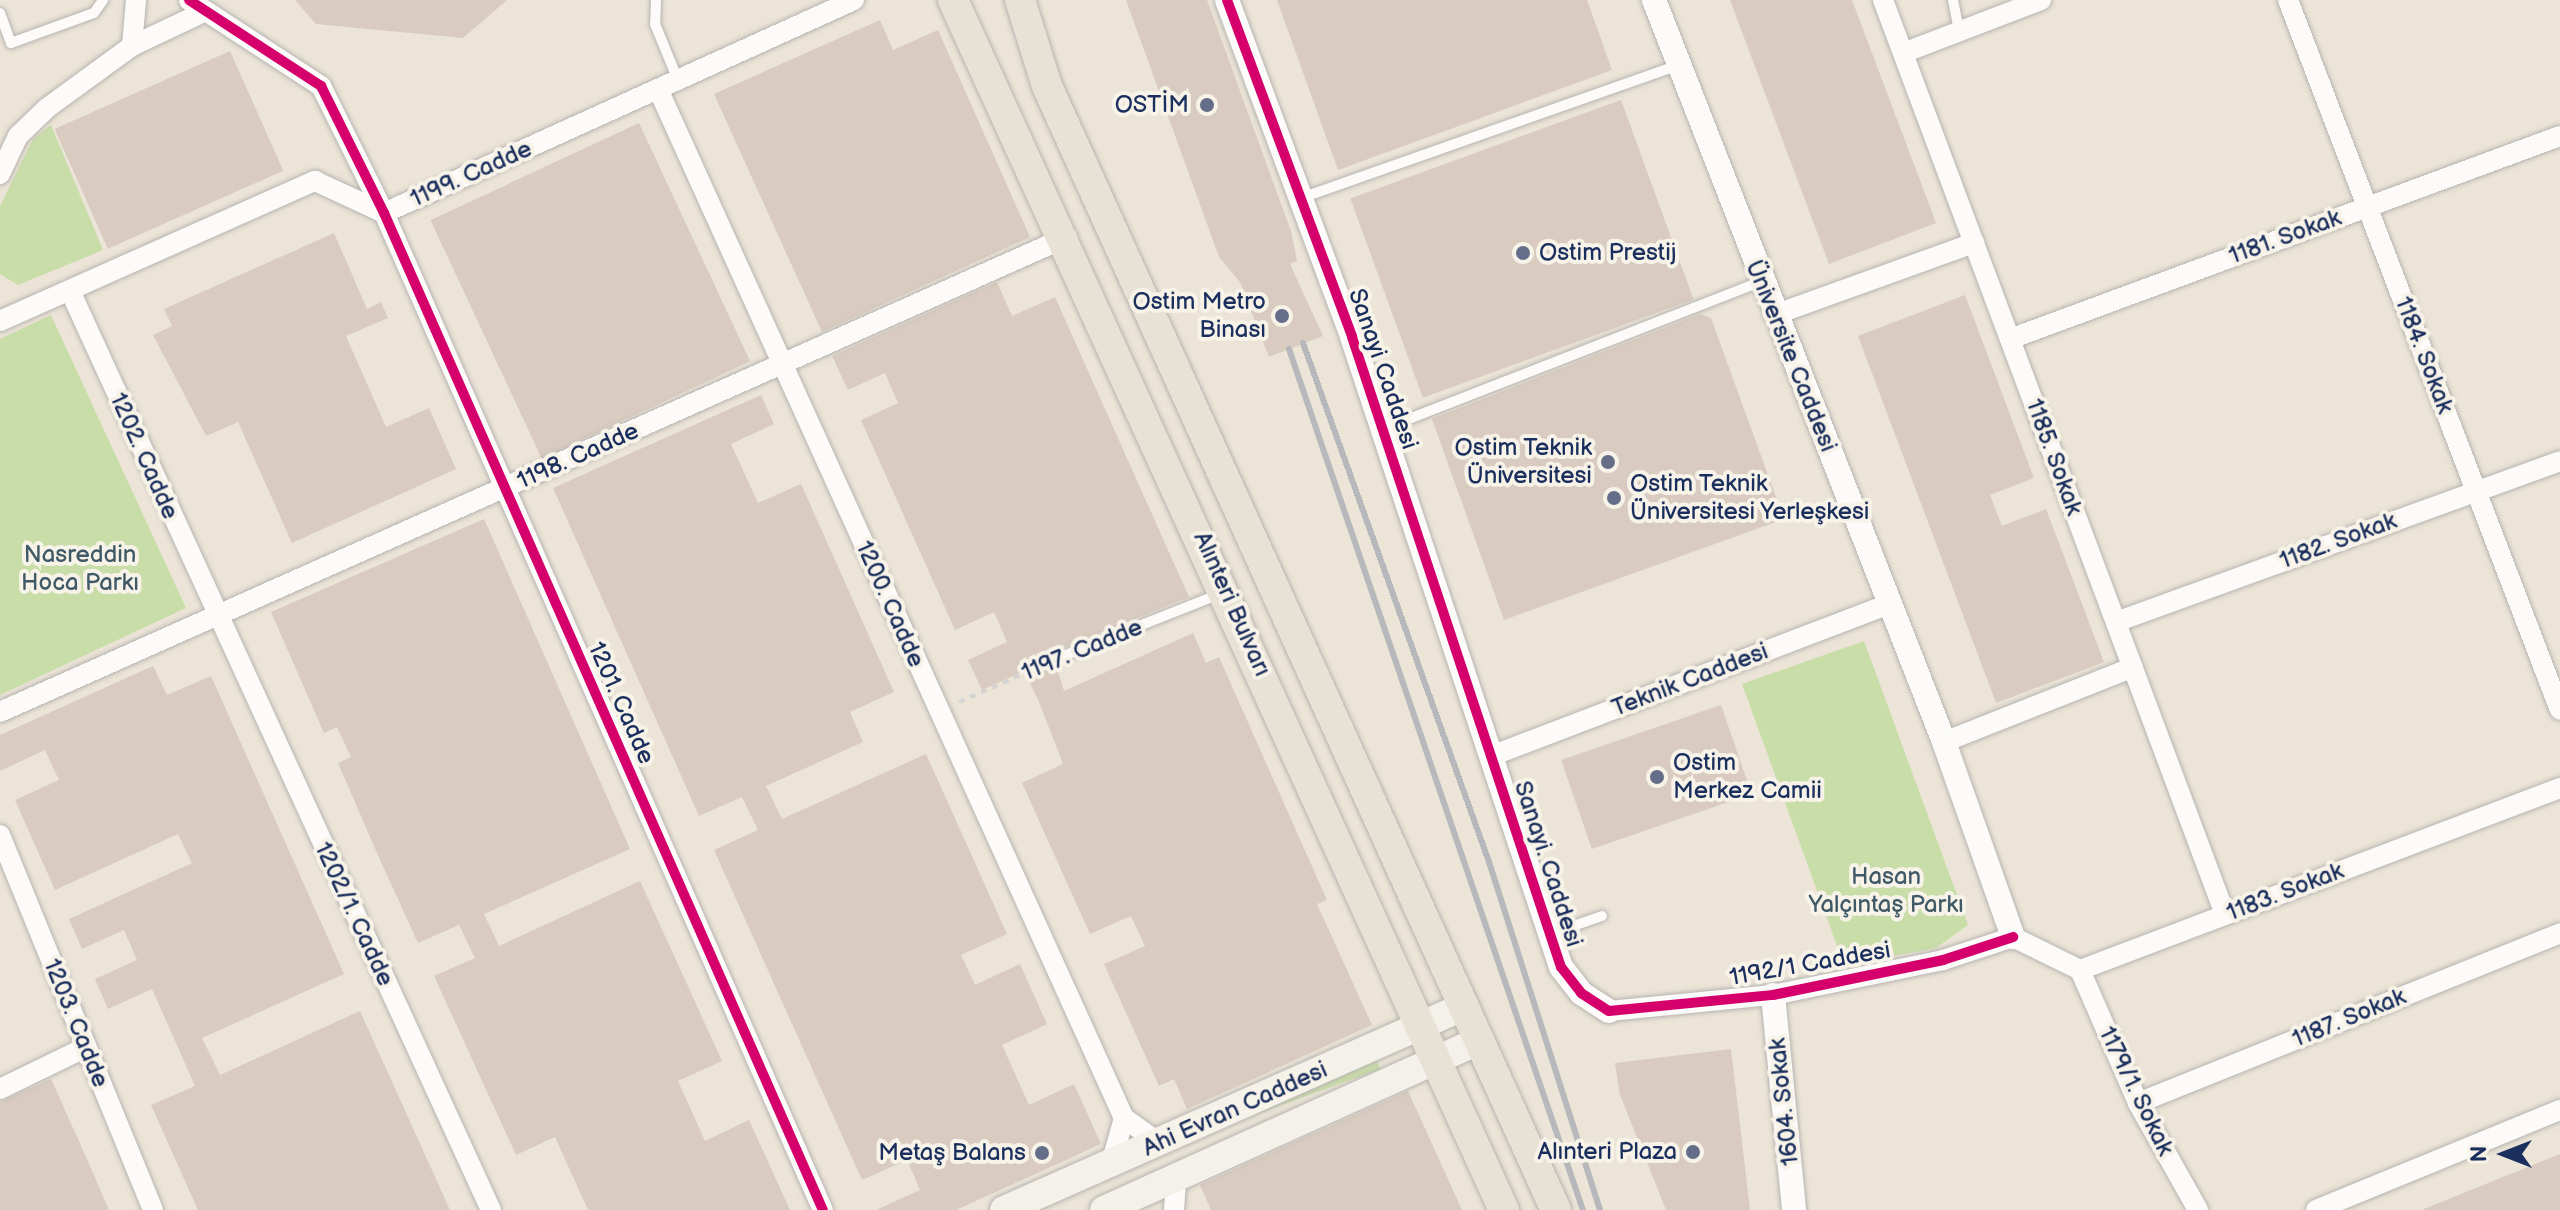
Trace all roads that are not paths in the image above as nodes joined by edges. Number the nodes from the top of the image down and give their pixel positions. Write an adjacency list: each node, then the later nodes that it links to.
1 (103, 0): 14 (lane)
2 (136, 0): 16 (street)
3 (656, 0): 19 (lane)
4 (854, 0): 19 (street, 1199. Cadde)
5 (953, 0): 26 (main road, Alınteri Bulvarı)
6 (1020, 0): 57 (main road, Alınteri Bulvarı)
7 (1227, 0): 23 (street, Sanayi Caddesi)
8 (1654, 0): 18 (street, Üniversite Caddesi)
9 (1883, 0): 17 (street, 1185. Sokak)
10 (1953, 0): 15 (lane)
11 (2041, 0): 15 (street)
12 (2288, 0): 24 (street, 1184. Sokak)
13 (196, 6): 16 (street); 25 (street, 1201. Cadde)
14 (0, 13)
15 (1959, 32): 17 (street)
16 (132, 46): 22 (street)
17 (1903, 53): 27 (street, 1185. Sokak)
18 (1678, 65): 23 (lane); 28 (street, Üniversite Caddesi)
19 (678, 80): 20 (street, 1199. Cadde)
20 (658, 89): 25 (street, 1199. Cadde); 33 (street, 1200. Cadde)
21 (2560, 136): 24 (street, 1181. Sokak)
22 (0, 174)
23 (1301, 198): 34 (street, Sanayi Caddesi)
24 (2367, 207): 32 (street, 1181. Sokak); 37 (street, 1184. Sokak)
25 (384, 213): 29 (street, 1199. Cadde); 36 (street, 1201. Cadde)
26 (1067, 237): 33 (street, 1198. Cadde); 38 (main road, Alınteri Bulvarı)
27 (1974, 243): 30 (street); 32 (street, 1185. Sokak)
28 (1761, 282): 30 (street, Üniversite Caddesi); 34 (lane)
29 (72, 295): 31 (street, 1199. Cadde); 40 (street, 1202. Cadde)
30 (1774, 315): 39 (street, Üniversite Caddesi)
31 (0, 321)
32 (2010, 339): 41 (street, 1185. Sokak)
33 (781, 365): 36 (street, 1198. Cadde); 66 (street, 1200. Cadde)
34 (1383, 429): 47 (street, Sanayi Caddesi)
35 (2560, 461): 37 (street, 1182. Sokak)
36 (505, 489): 40 (street, 1198. Cadde); 73 (street, 1201. Cadde)
37 (2476, 491): 41 (street, 1182. Sokak); 44 (street, 1184. Sokak)
38 (1226, 591): 42 (lane, 1197. Cadde); 59 (main road, Alınteri Bulvarı)
39 (1890, 604): 46 (street, Üniversite Caddesi); 47 (street, Teknik Caddesi)
40 (217, 618): 45 (street, 1198. Cadde); 72 (street, 1202/1. Cadde)
41 (2116, 622): 43 (street, 1185. Sokak)
42 (1058, 658)
43 (2133, 667): 46 (street); 50 (street, 1185. Sokak)
44 (2560, 710)
45 (0, 712)
46 (1944, 742): 54 (street, Üniversite Caddesi)
47 (1491, 756): 53 (street, Sanayi. Caddesi)
48 (2560, 788): 50 (street, 1183. Sokak)
49 (0, 835): 61 (street, 1203. Cadde)
50 (2225, 914): 55 (street, 1183. Sokak)
51 (1602, 916): 53 (lane)
52 (2560, 933): 64 (street, 1187. Sokak)
53 (1550, 934): 58 (street, Sanayi. Caddesi)
54 (2013, 937): 55 (street); 56 (street, 1192/1 Caddesi)
55 (2080, 970): 64 (street, 1179/1. Sokak)
56 (1773, 995): 58 (street, 1192/1 Caddesi); 78 (street, 1604. Sokak)
57 (1465, 1006): 59 (main road, Ahi Evran Caddesi); 60 (main road, Alınteri Bulvarı)
58 (1609, 1011)
59 (1421, 1026): 62 (main road, Alınteri Bulvarı); 67 (main road, Ahi Evran Caddesi)
60 (1480, 1040): 62 (main road, Ahi Evran Caddesi); 77 (main road, Alınteri Bulvarı)
61 (86, 1047): 63 (street); 71 (street, 1203. Cadde)
62 (1437, 1060): 69 (main road, Ahi Evran Caddesi); 76 (main road, Alınteri Bulvarı)
63 (0, 1089)
64 (2138, 1103): 79 (street, 1179/1. Sokak)
65 (2560, 1110): 80 (street)
66 (1124, 1118): 67 (street, 1200. Cadde); 68 (street)
67 (1159, 1143): 68 (main road, Ahi Evran Caddesi); 69 (main road, 1200. Cadde)
68 (1111, 1164): 70 (main road); 74 (main road, Ahi Evran Caddesi)
69 (1176, 1178): 70 (main road, Ahi Evran Caddesi); 75 (street, 1200. Cadde)
70 (1123, 1207)
71 (153, 1210)
72 (491, 1210)
73 (823, 1210)
74 (1004, 1210)
75 (1174, 1210)
76 (1504, 1210)
77 (1556, 1210)
78 (1794, 1210)
79 (2198, 1210)
80 (2316, 1210)

